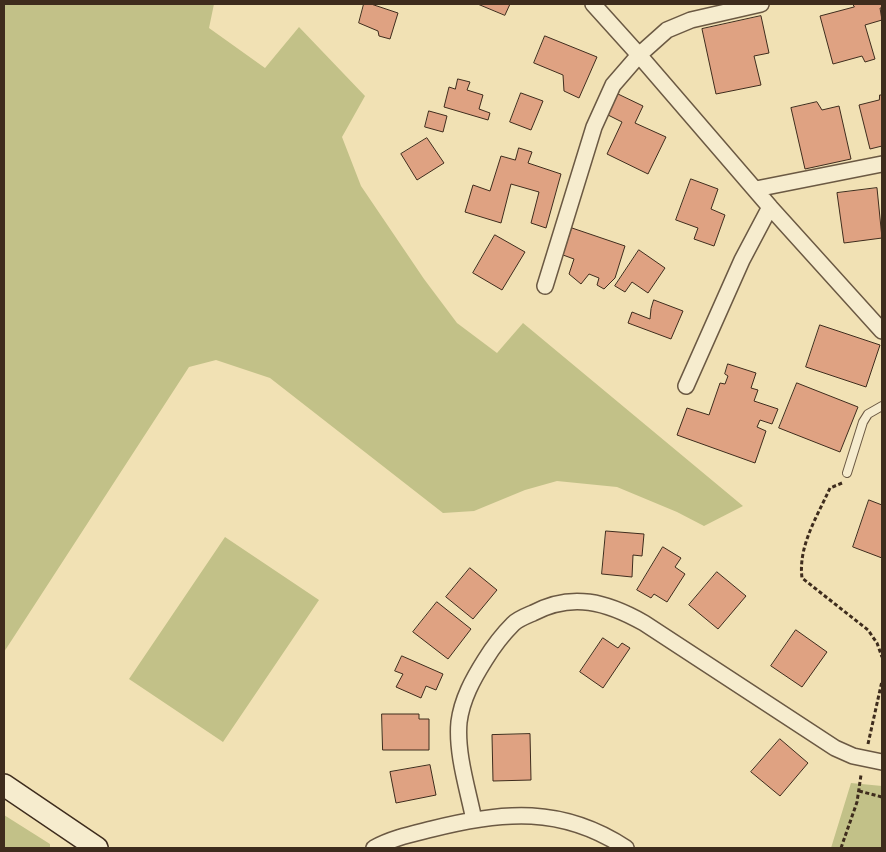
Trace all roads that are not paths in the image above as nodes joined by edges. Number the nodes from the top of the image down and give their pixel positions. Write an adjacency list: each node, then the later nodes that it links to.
1 (593, 4): 3 (street)
2 (761, 4): 3 (street)
3 (639, 55): 5 (street); 7 (street)
4 (882, 164): 5 (street)
5 (756, 190): 6 (street)
6 (770, 207): 8 (street); 9 (street)
7 (545, 286)
8 (882, 331)
9 (686, 386)
10 (882, 406): 11 (lane)
11 (847, 473)
12 (882, 762): 14 (street)
13 (4, 786): 15 (street)
14 (474, 820): 16 (street); 17 (street)
15 (96, 848)
16 (374, 848)
17 (626, 848)

